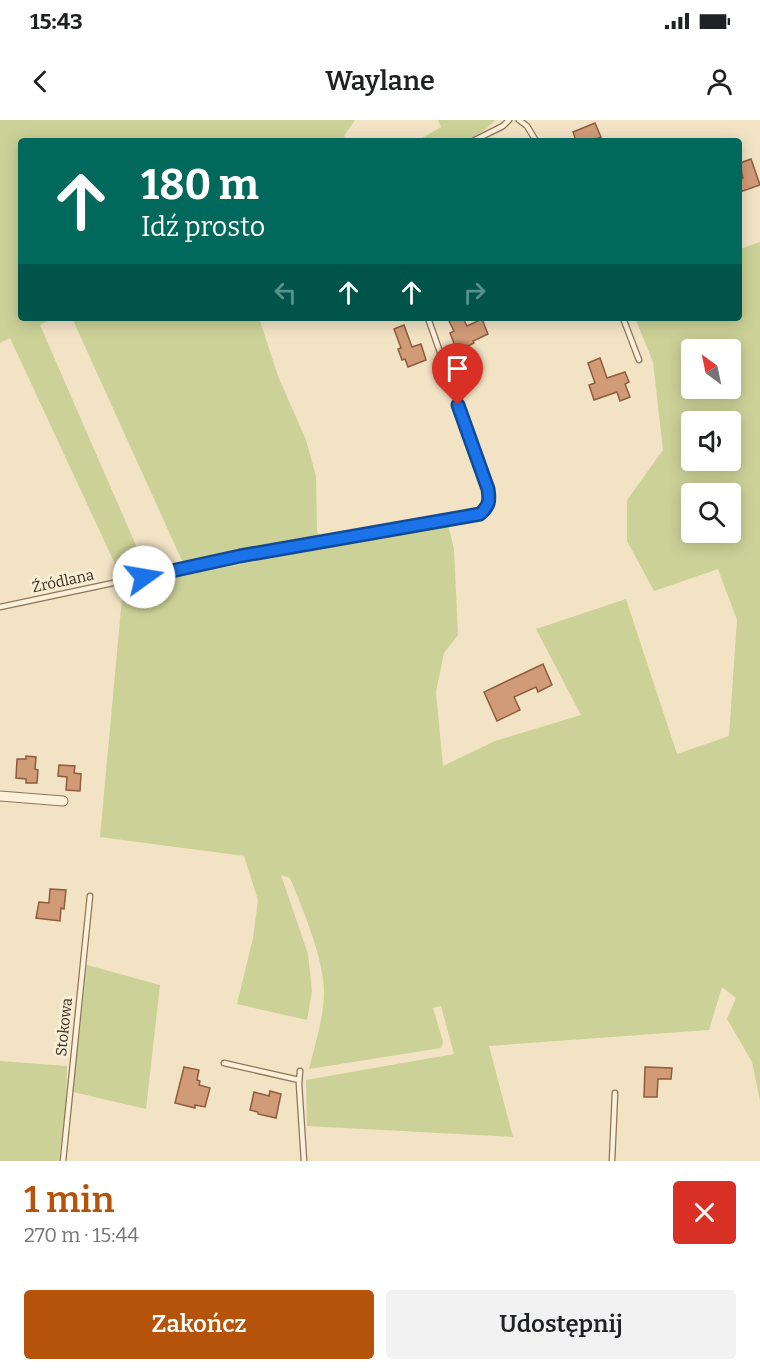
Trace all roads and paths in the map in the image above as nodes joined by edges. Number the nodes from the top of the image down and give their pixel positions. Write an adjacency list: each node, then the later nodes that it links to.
1 (509, 120): 3 (lane)
2 (519, 120): 4 (lane)
3 (479, 138)
4 (534, 138)
5 (429, 321): 8 (lane, Źródlana)
6 (624, 321): 7 (lane)
7 (639, 360)
8 (0, 607)
9 (0, 796): 10 (street)
10 (63, 801)
11 (90, 896): 16 (lane, Stokowa)
12 (224, 1063): 14 (lane)
13 (300, 1071): 14 (lane)
14 (299, 1080): 17 (lane)
15 (615, 1093): 18 (lane)
16 (63, 1161)
17 (304, 1161)
18 (612, 1161)

